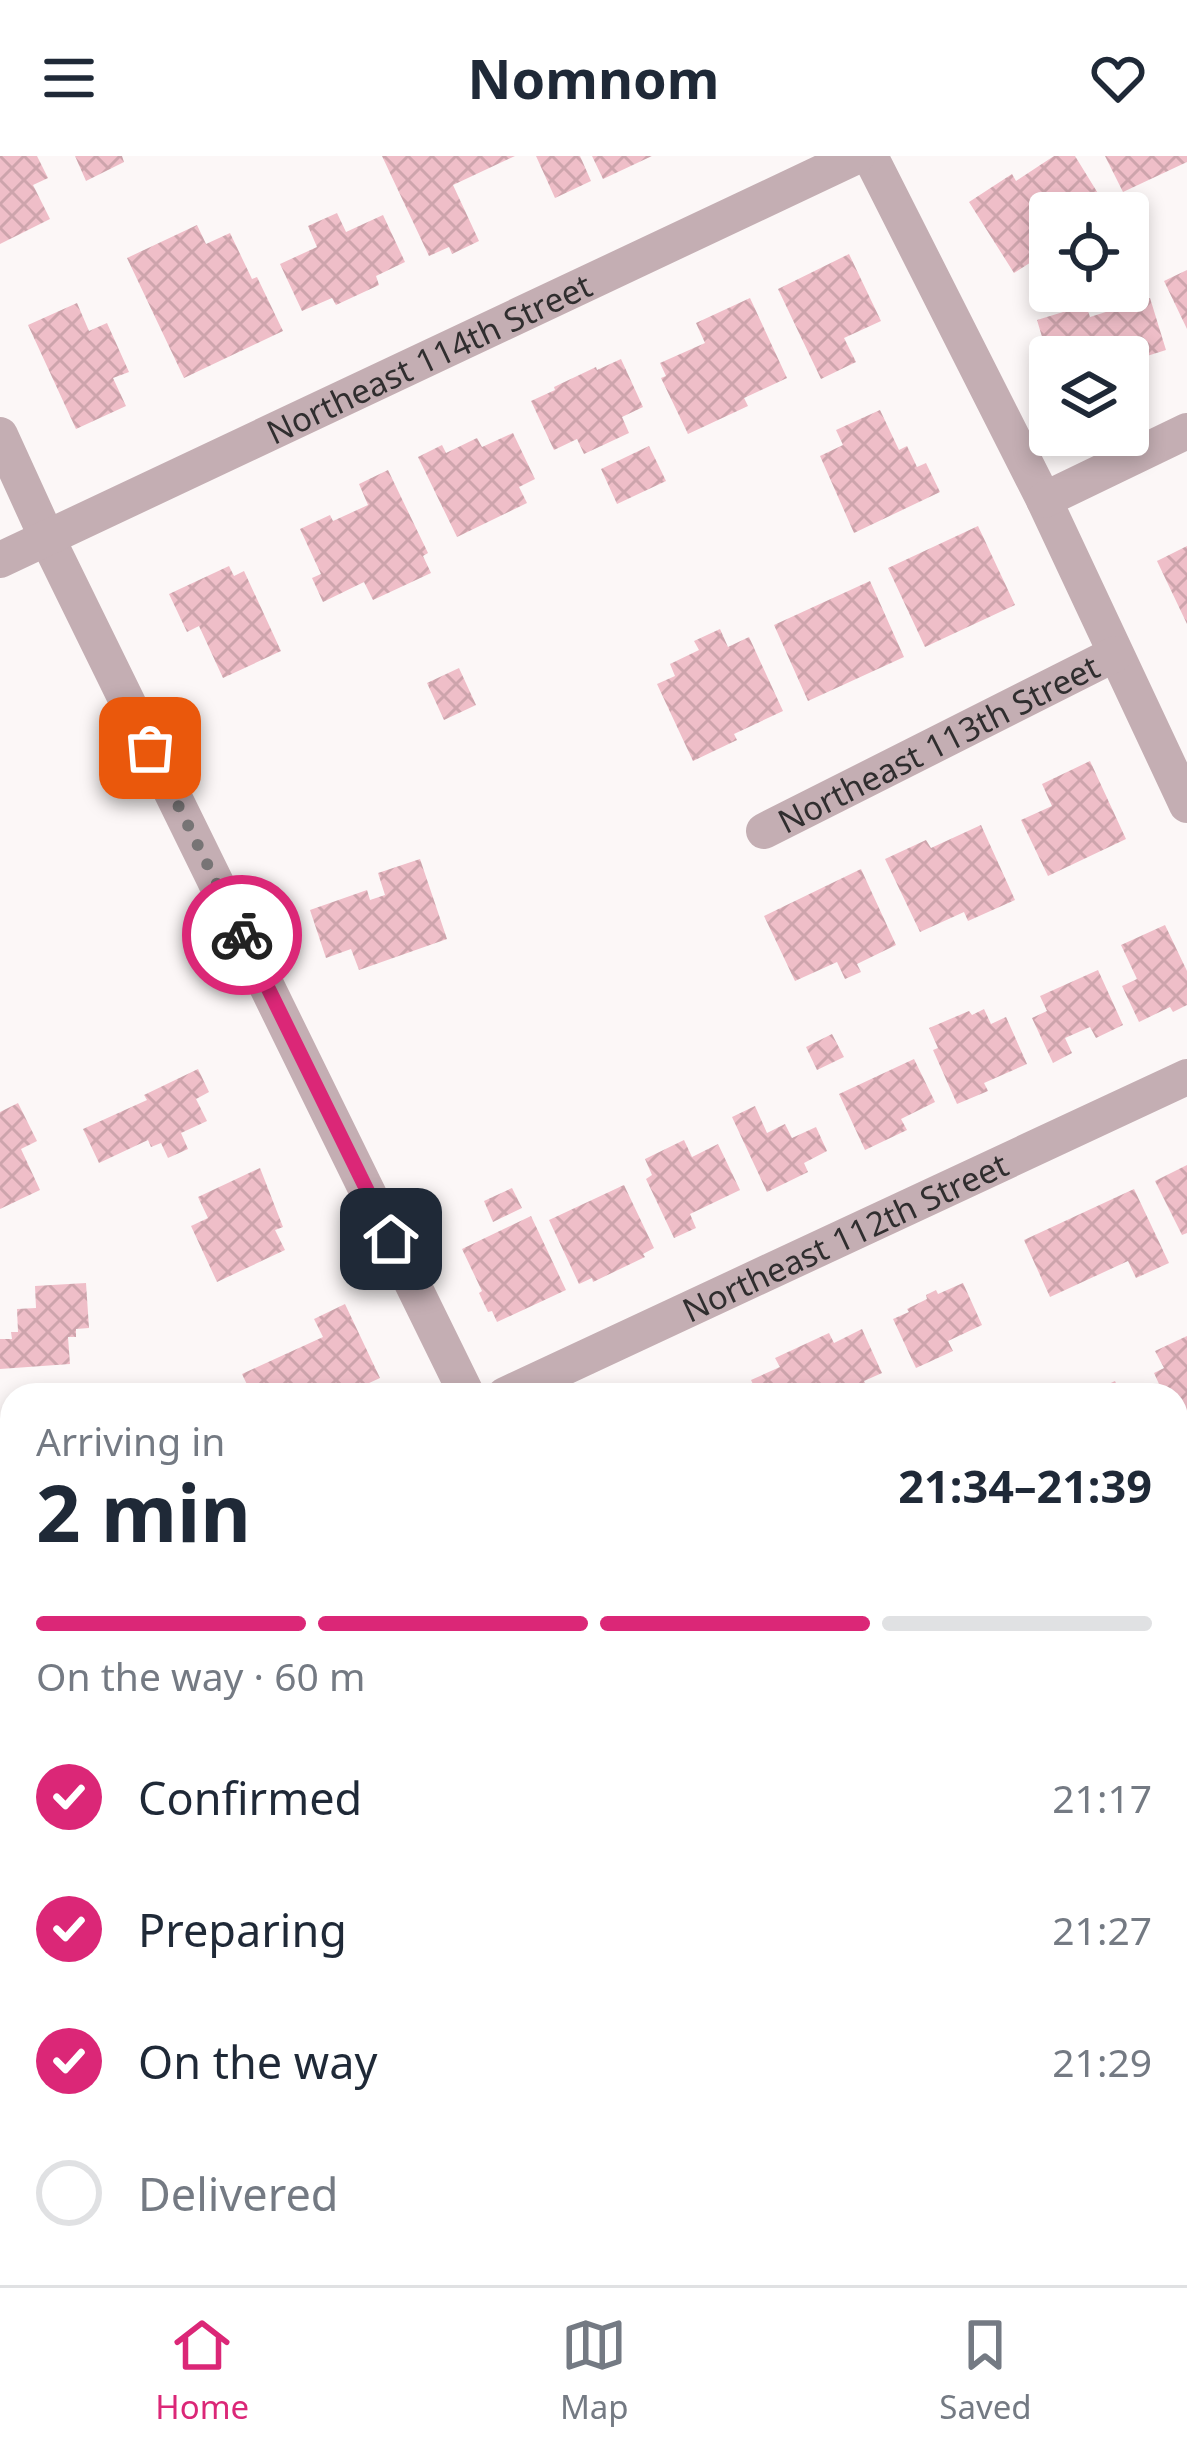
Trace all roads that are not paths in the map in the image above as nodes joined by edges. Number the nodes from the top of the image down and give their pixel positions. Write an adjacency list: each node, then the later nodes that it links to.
1 (856, 156): 6 (street, Northeast 114th Street)
2 (870, 156): 5 (street)
3 (1187, 431): 5 (street)
4 (0, 435): 6 (street)
5 (1043, 500): 8 (street)
6 (47, 538): 7 (street, Northeast 114th Street); 12 (street)
7 (0, 560)
8 (1115, 654): 9 (street); 10 (street, Northeast 113th Street)
9 (1187, 806)
10 (764, 831)
11 (1187, 1077): 13 (street, Northeast 112th Street)
12 (461, 1383)
13 (531, 1383)

